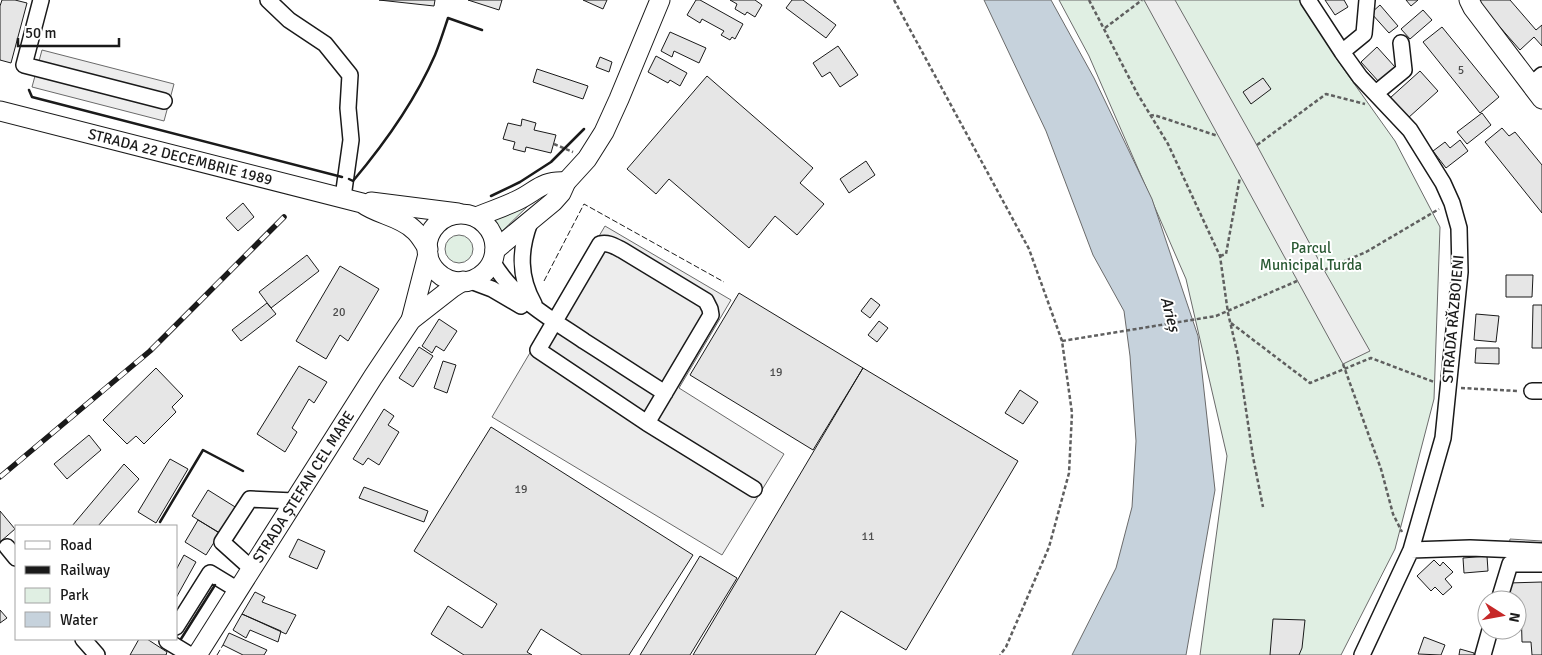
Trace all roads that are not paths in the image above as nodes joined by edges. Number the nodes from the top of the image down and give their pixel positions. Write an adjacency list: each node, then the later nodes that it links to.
1 (41, 0): 11 (street)
2 (268, 0): 14 (street)
3 (660, 0): 13 (main road, STRADA ȘTEFAN CEL MARE)
4 (1308, 0): 8 (street, STRADA RĂZBOIENI)
5 (1367, 0): 8 (street)
6 (1468, 0): 9 (main road)
7 (1401, 43): 10 (street)
8 (1342, 52): 10 (street, STRADA RĂZBOIENI)
9 (1539, 86)
10 (1380, 98): 28 (street, STRADA RĂZBOIENI)
11 (164, 101)
12 (0, 111): 14 (main road, STRADA 22 DECEMBRIE 1989)
13 (566, 182): 16 (main road, STRADA ȘTEFAN CEL MARE); 17 (main road, STRADA ȘTEFAN CEL MARE)
14 (343, 197): 15 (main road, STRADA 22 DECEMBRIE 1989)
15 (362, 203): 16 (main road, STRADA 22 DECEMBRIE 1989); 18 (main road, STRADA 22 DECEMBRIE 1989)
16 (471, 215): 18 (main road, STRADA ȘTEFAN CEL MARE); 19 (main road)
17 (530, 222): 19 (main road, STRADA ȘTEFAN CEL MARE); 21 (street)
18 (428, 252): 20 (main road); 22 (main road, STRADA ȘTEFAN CEL MARE)
19 (494, 256): 20 (main road, STRADA ȘTEFAN CEL MARE); 21 (street)
20 (466, 281): 21 (street); 22 (main road, STRADA ȘTEFAN CEL MARE)
21 (539, 312): 23 (street)
22 (411, 320): 27 (main road, STRADA ȘTEFAN CEL MARE)
23 (554, 321): 24 (street); 24 (street); 25 (street)
24 (665, 393): 25 (street)
25 (648, 423): 26 (street)
26 (754, 488)
27 (294, 501): 31 (main road, STRADA ȘTEFAN CEL MARE); 31 (street)
28 (1412, 544): 29 (street); 41 (street, STRADA RĂZBOIENI)
29 (1542, 551)
30 (1542, 564): 33 (street)
31 (252, 569): 32 (main road, STRADA ȘTEFAN CEL MARE)
32 (238, 590): 34 (street); 40 (main road, STRADA ȘTEFAN CEL MARE)
33 (1502, 590)
34 (178, 624)
35 (84, 640): 38 (street)
36 (168, 640): 39 (street)
37 (1487, 640): 42 (street)
38 (96, 655)
39 (190, 655)
40 (197, 655)
41 (1362, 655)
42 (1482, 655)

